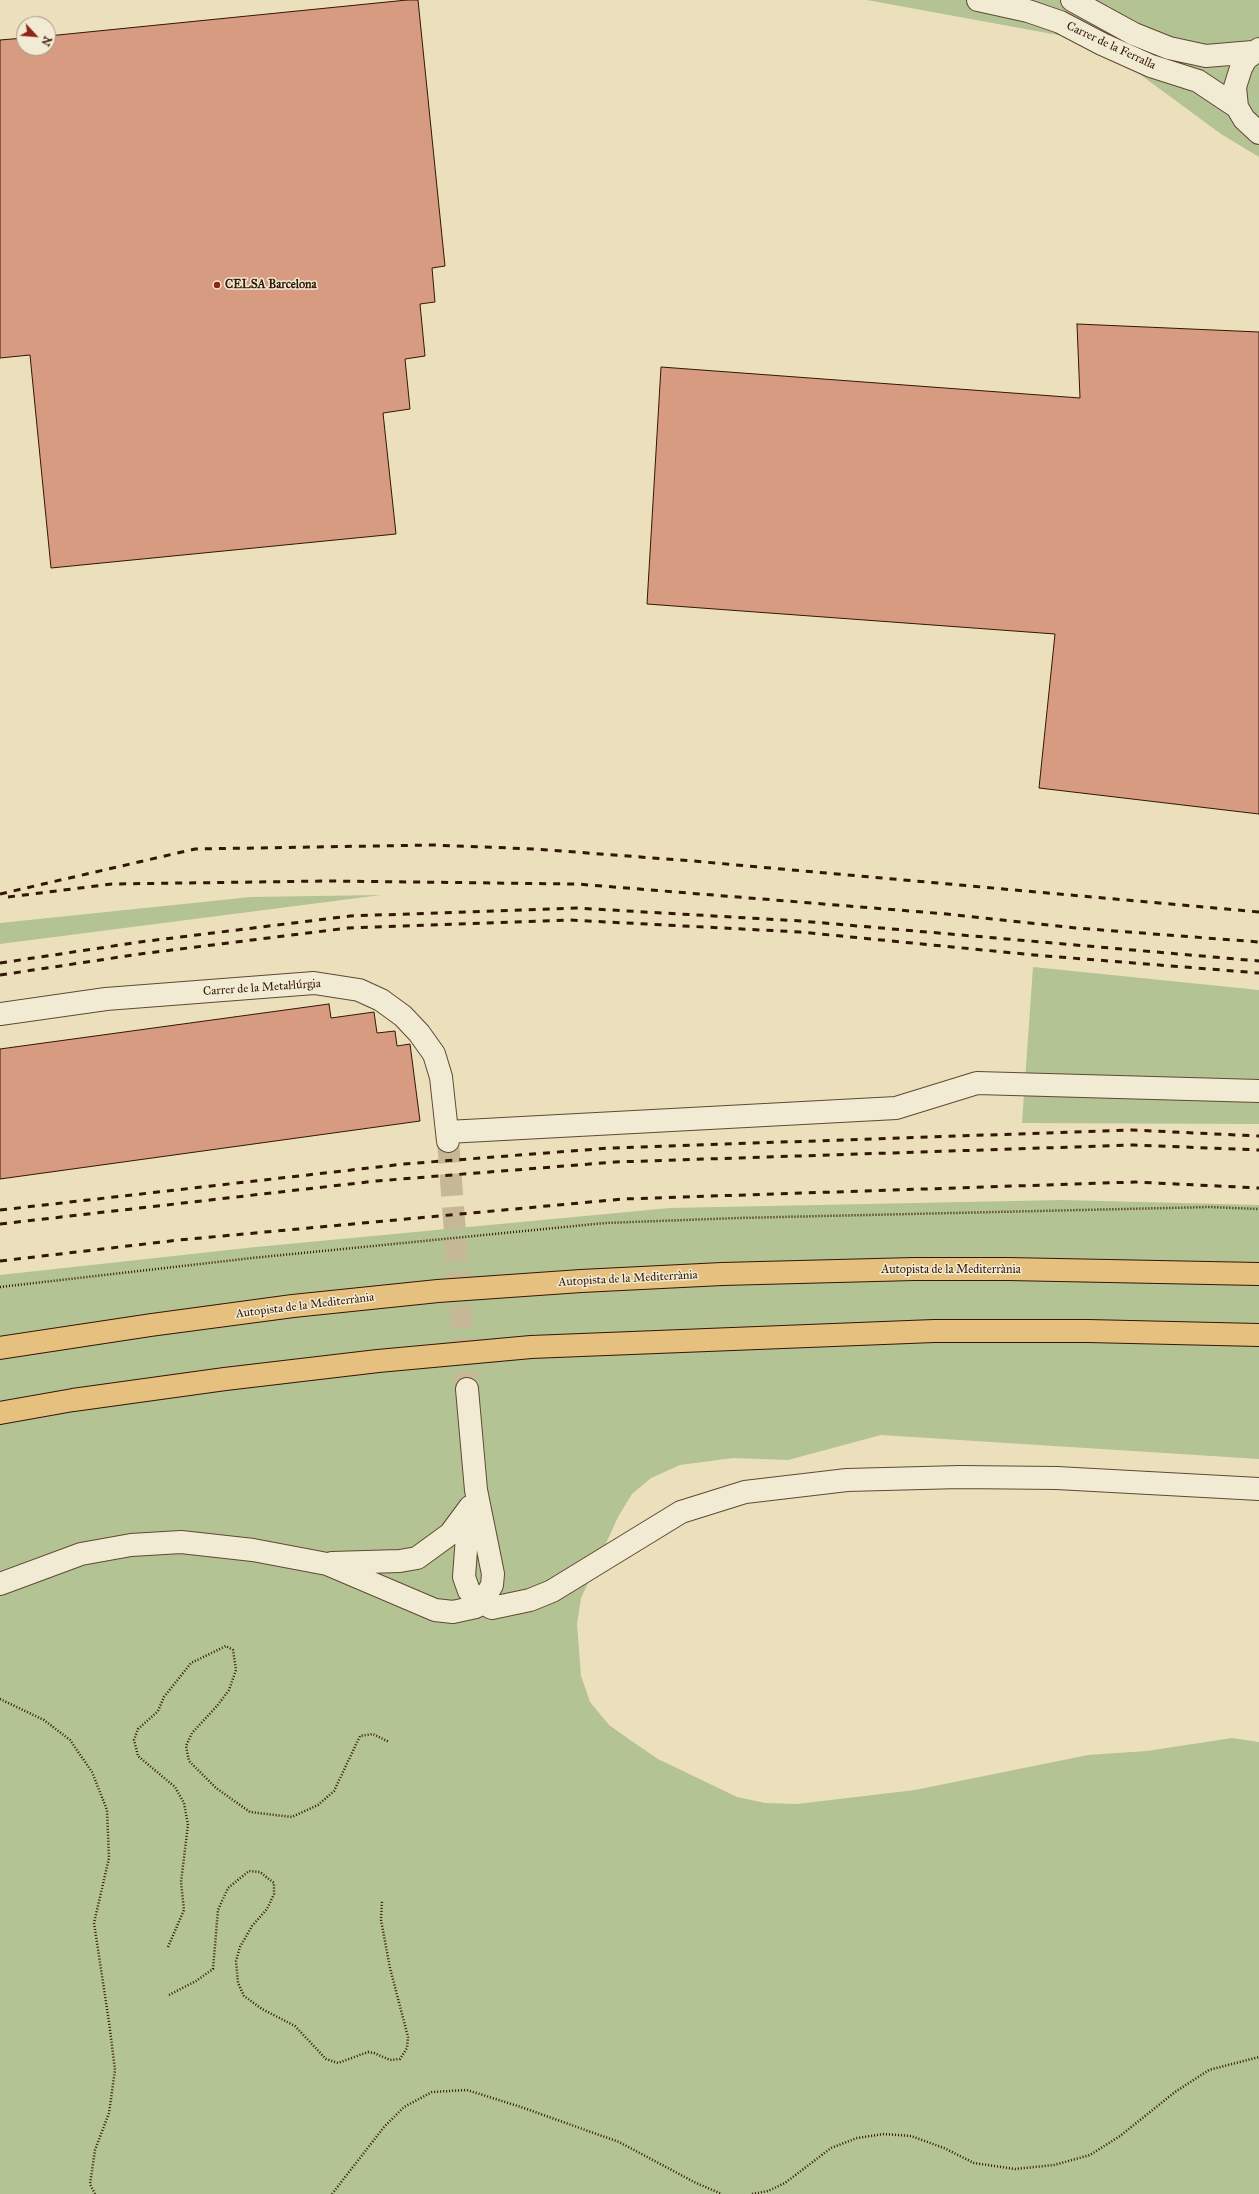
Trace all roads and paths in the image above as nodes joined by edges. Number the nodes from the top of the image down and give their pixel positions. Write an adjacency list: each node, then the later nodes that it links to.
1 (978, 0): 4 (street, Carrer de la Ferralla)
2 (1072, 0): 3 (street, Carrer de la Ferralla)
3 (1256, 50): 4 (street)
4 (1237, 107): 5 (street)
5 (1259, 133)
6 (0, 1014): 7 (street, Carrer de la Metal·lúrgia)
7 (1259, 1091)
8 (1259, 1209): 10 (path)
9 (1259, 1274): 12 (highway, Autopista de la Mediterrània)
10 (0, 1286)
11 (1259, 1335): 14 (highway)
12 (0, 1348)
13 (467, 1389): 16 (street)
14 (0, 1413)
15 (1259, 1489): 19 (street)
16 (472, 1499): 17 (street); 19 (street)
17 (327, 1564): 18 (street); 19 (street)
18 (0, 1584)
19 (481, 1602)
20 (0, 1698): 26 (path)
21 (389, 1742): 23 (path)
22 (382, 1901): 24 (path)
23 (168, 1947)
24 (169, 1995)
25 (1259, 2057): 29 (path)
26 (95, 2194)
27 (332, 2194): 28 (path)
28 (722, 2194)
29 (752, 2194)

